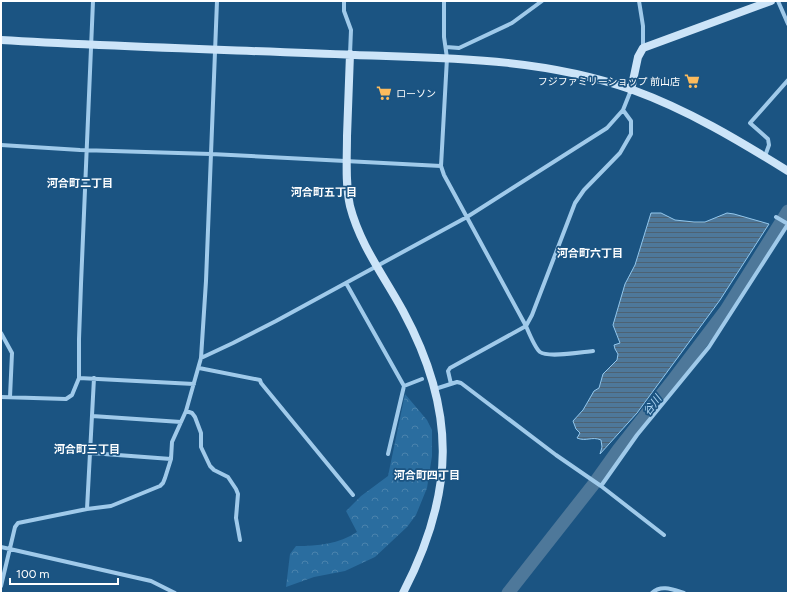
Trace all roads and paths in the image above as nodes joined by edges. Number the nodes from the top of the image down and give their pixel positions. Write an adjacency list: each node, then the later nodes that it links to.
1 (93, 1): 11 (street)
2 (218, 1): 14 (street)
3 (344, 1): 15 (street)
4 (444, 1): 12 (street)
5 (542, 1): 12 (street)
6 (639, 1): 13 (street)
7 (772, 1): 13 (street)
8 (778, 1): 9 (street)
9 (788, 24)
10 (1, 40): 11 (street)
11 (92, 45): 14 (street); 21 (street)
12 (446, 48): 16 (street)
13 (643, 48): 18 (street)
14 (215, 49): 15 (street); 22 (street)
15 (350, 54): 16 (street); 24 (street)
16 (447, 58): 18 (street); 25 (street)
17 (788, 80): 23 (street)
18 (632, 90): 19 (street); 23 (street)
19 (623, 110): 27 (street); 31 (street)
20 (1, 145): 21 (street)
21 (86, 150): 22 (street); 36 (street)
22 (211, 154): 24 (street); 34 (street)
23 (765, 156): 26 (street)
24 (346, 162): 25 (street); 29 (street)
25 (441, 166): 27 (street)
26 (788, 170)
27 (466, 217): 29 (street); 31 (street)
28 (776, 217): 51 (street)
29 (377, 266): 30 (street); 42 (street)
30 (346, 283): 34 (street); 41 (street)
31 (526, 326): 33 (street); 40 (street)
32 (1, 333): 44 (street)
33 (593, 351)
34 (201, 358): 35 (street)
35 (198, 368): 39 (street); 52 (street)
36 (79, 378): 37 (street); 44 (street)
37 (94, 378): 39 (street); 46 (street)
38 (422, 379): 41 (street)
39 (194, 384): 45 (street)
40 (451, 384): 42 (street); 51 (street)
41 (404, 386): 49 (street)
42 (435, 389): 60 (street)
43 (1, 397): 44 (street)
44 (10, 397)
45 (186, 411): 47 (street); 55 (street)
46 (92, 416): 47 (street); 48 (street)
47 (181, 422): 50 (street)
48 (90, 453): 50 (street); 53 (street)
49 (388, 454)
50 (171, 459): 53 (street)
51 (600, 485): 54 (street)
52 (353, 495)
53 (86, 509): 57 (street)
54 (664, 535)
55 (240, 540)
56 (1, 547): 57 (street)
57 (10, 550): 58 (street); 59 (street)
58 (1, 586)
59 (175, 593)
60 (403, 593)
61 (652, 593): 62 (street)
62 (684, 593)

